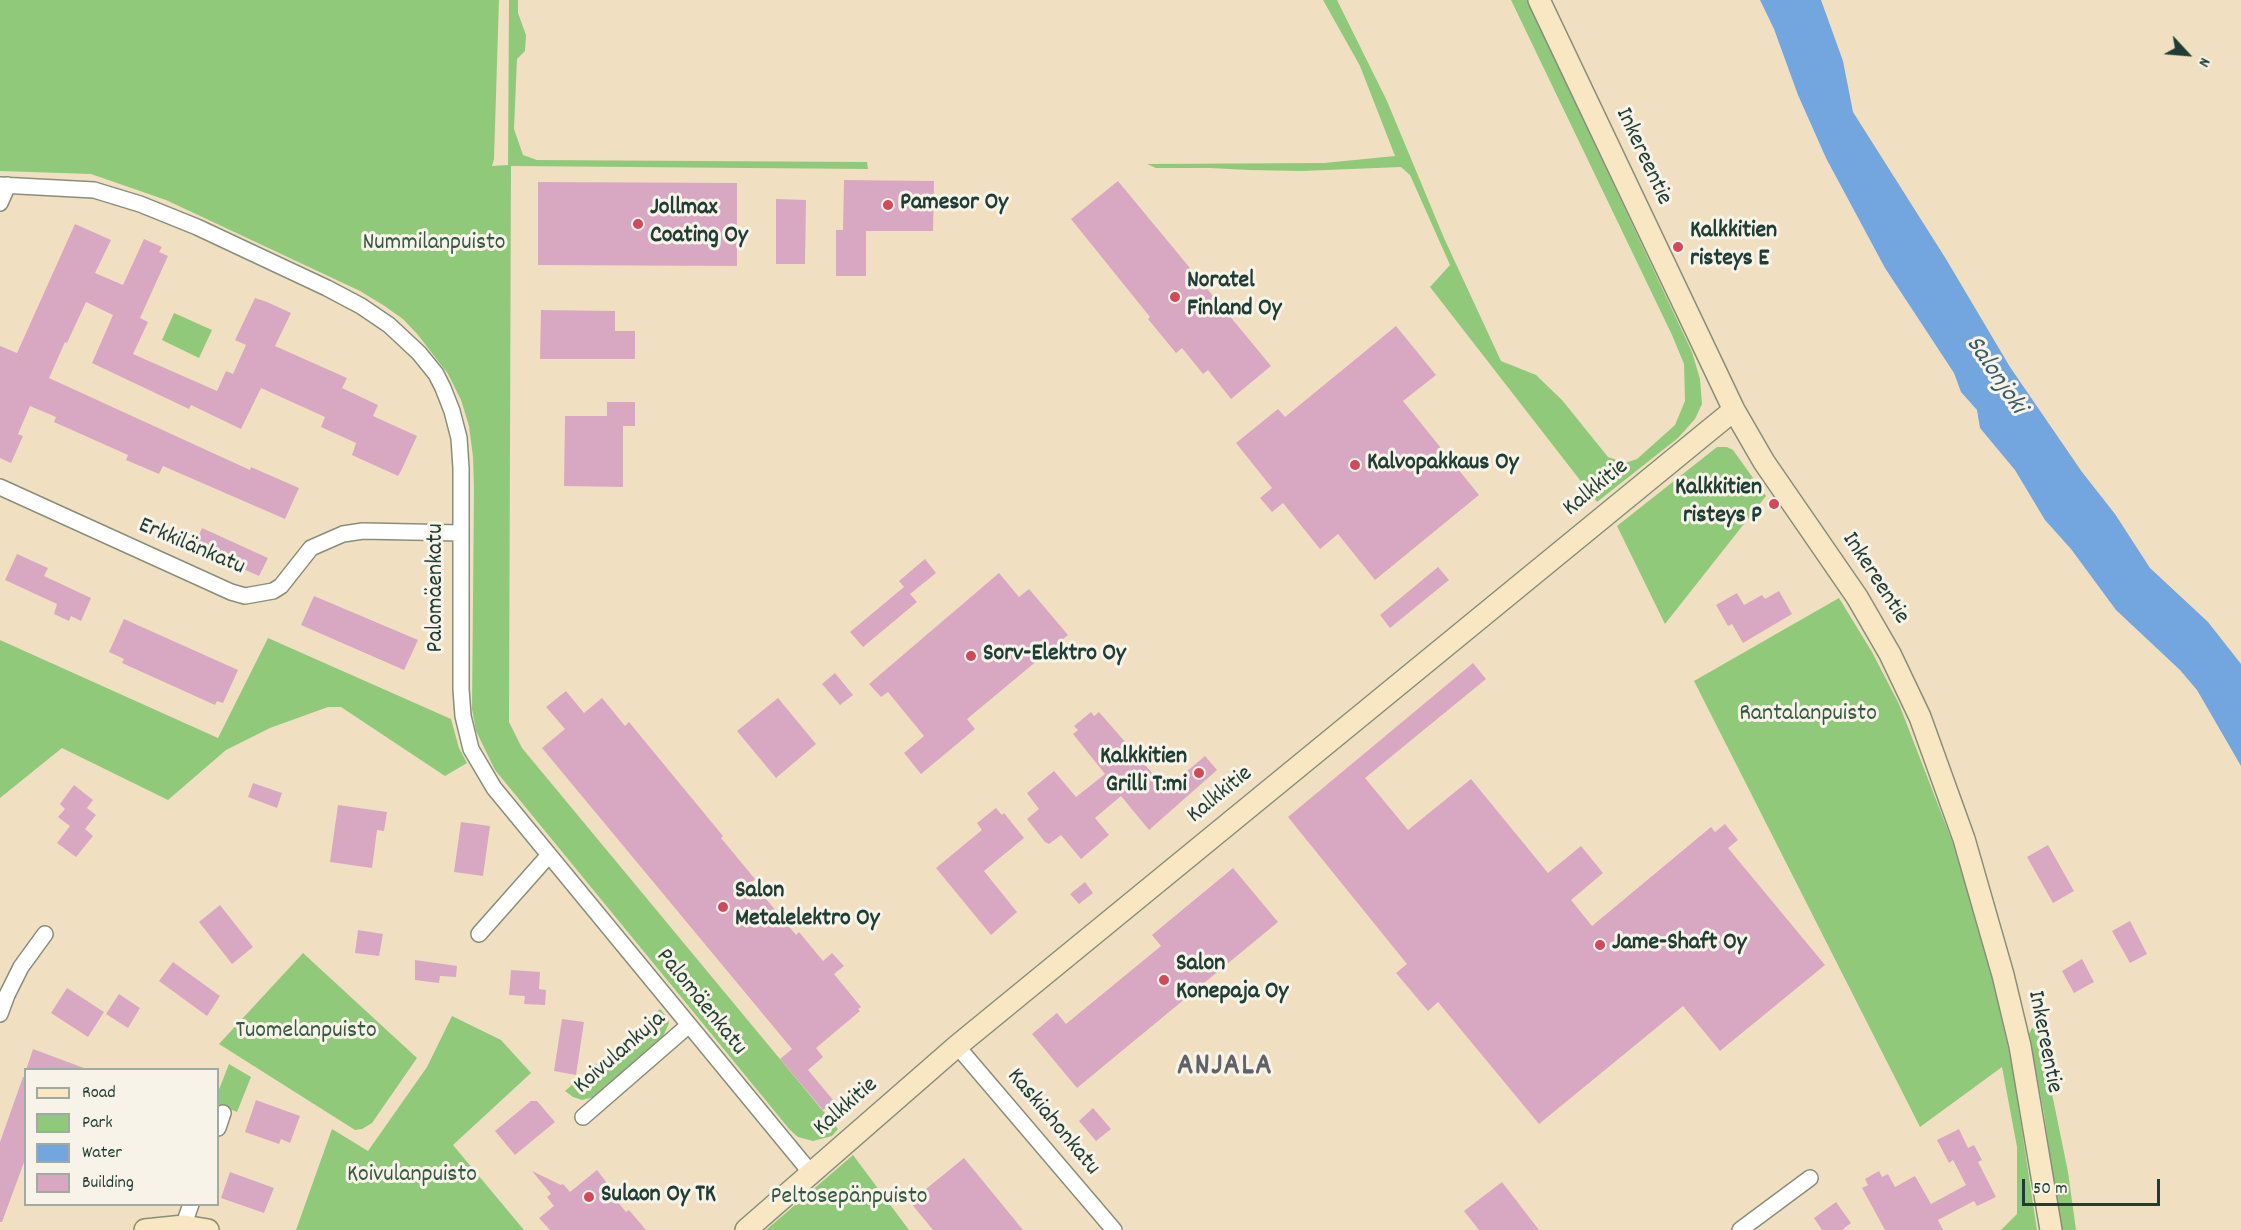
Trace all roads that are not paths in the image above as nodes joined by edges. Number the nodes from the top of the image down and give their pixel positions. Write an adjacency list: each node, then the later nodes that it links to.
1 (1539, 0): 4 (street, Inkereentie)
2 (4, 185): 3 (street); 6 (street, Palomäenkatu)
3 (0, 203)
4 (1734, 410): 12 (street, Kalkkitie); 23 (street, Inkereentie)
5 (0, 487): 6 (street, Erkkilänkatu)
6 (461, 533): 7 (street, Palomäenkatu)
7 (549, 855): 9 (street); 11 (street, Palomäenkatu)
8 (45, 934): 10 (street)
9 (479, 934)
10 (0, 1014)
11 (689, 1025): 13 (street, Koivulankuja); 14 (street, Palomäenkatu)
12 (957, 1046): 14 (street, Kalkkitie); 21 (street, Kaskiahonkatu)
13 (583, 1117)
14 (811, 1173): 20 (street, Kalkkitie)
15 (1810, 1178): 22 (street)
16 (190, 1206): 17 (street)
17 (183, 1228): 18 (street); 19 (street)
18 (145, 1230)
19 (208, 1230)
20 (746, 1230)
21 (1114, 1230)
22 (1740, 1230)
23 (2051, 1230)

